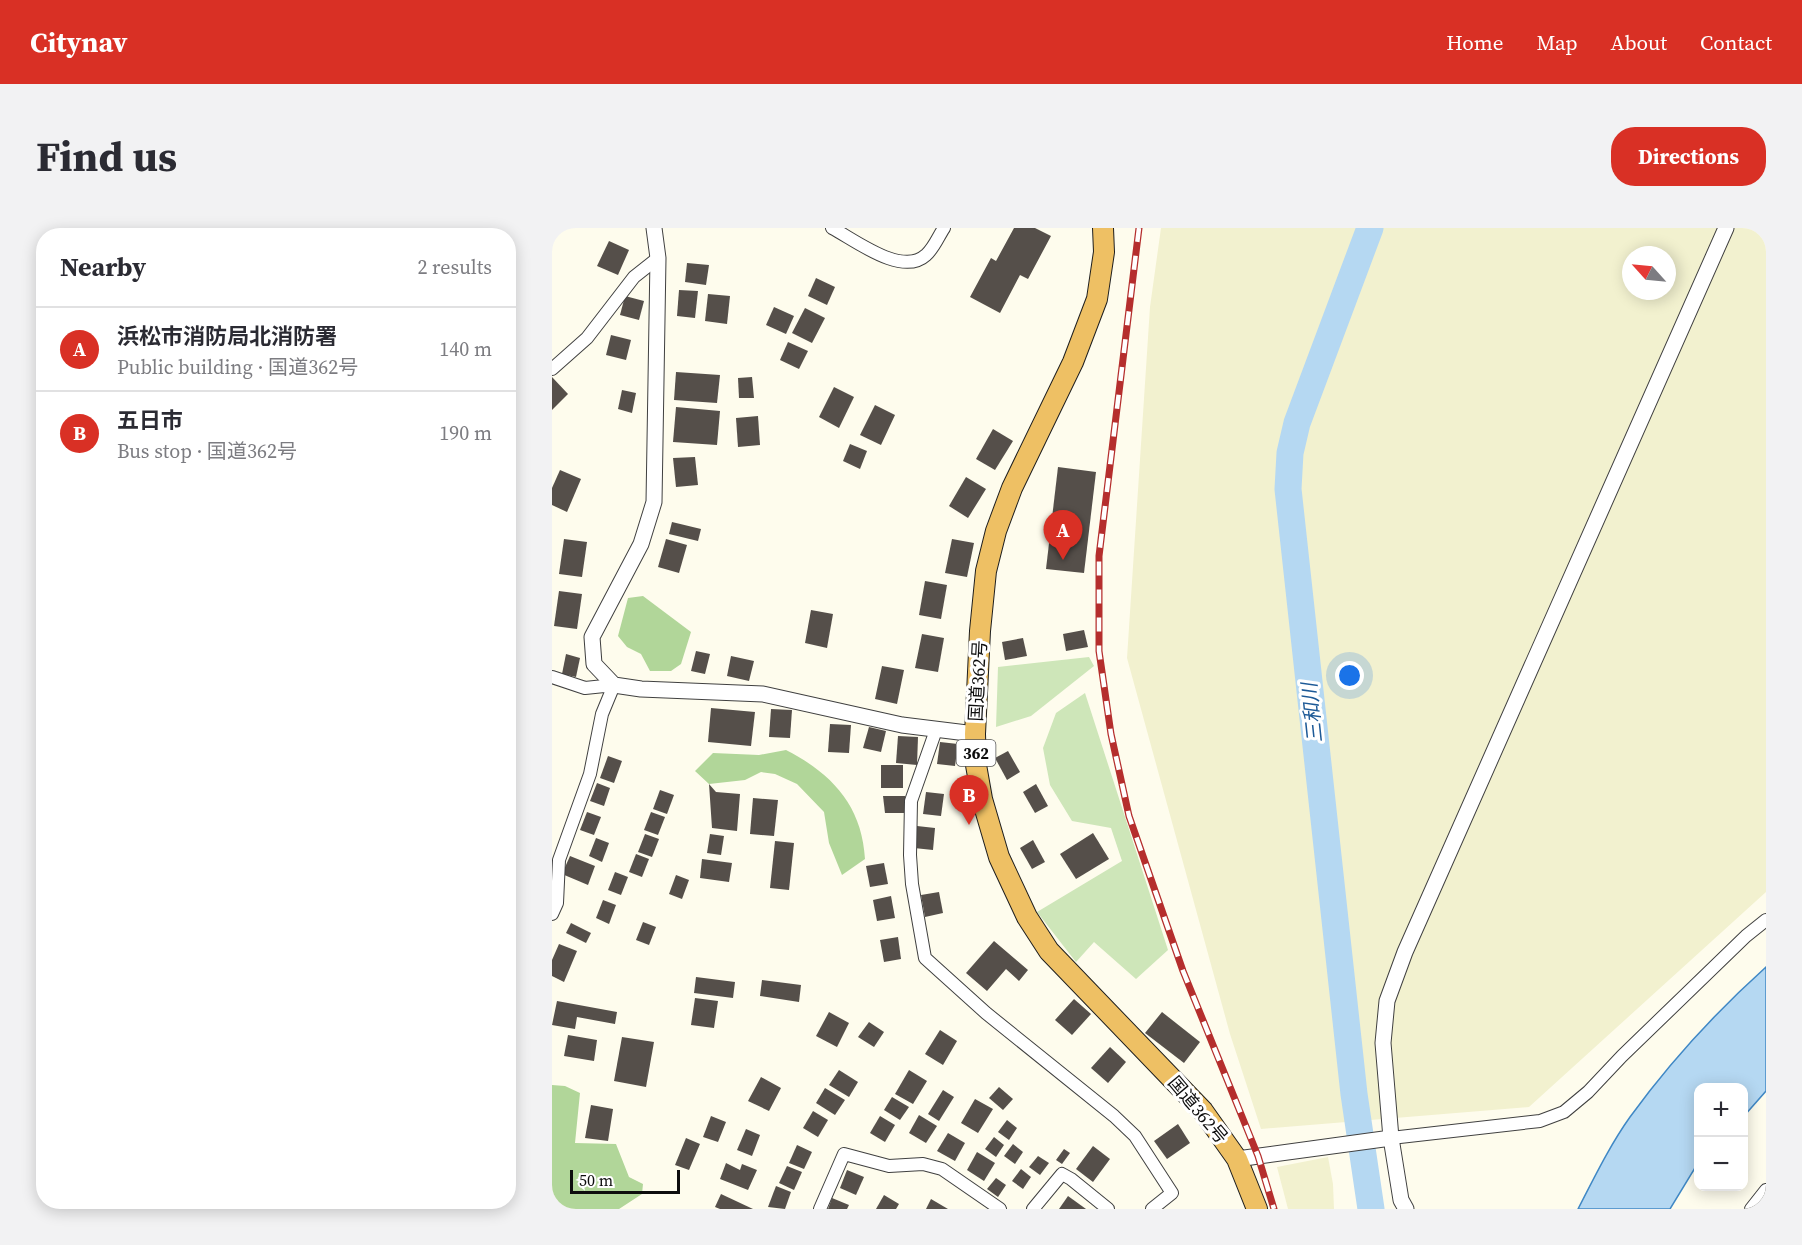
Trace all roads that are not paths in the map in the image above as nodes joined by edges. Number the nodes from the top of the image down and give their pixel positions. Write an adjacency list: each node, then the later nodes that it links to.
1 (654, 228): 6 (street)
2 (832, 228): 3 (street)
3 (944, 228)
4 (1103, 228): 11 (highway, 国道362号 / 362)
5 (1726, 228): 14 (street)
6 (658, 258): 7 (street); 9 (street)
7 (552, 369)
8 (552, 677): 9 (street)
9 (614, 685): 10 (street); 12 (street)
10 (936, 730): 11 (street); 21 (street)
11 (975, 734): 15 (highway, 国道362号 / 362)
12 (552, 914)
13 (1766, 920): 14 (street)
14 (1385, 1139): 15 (street); 23 (street)
15 (1237, 1159): 22 (highway, 国道362号 / 362)
16 (1766, 1190): 24 (street)
17 (820, 1209): 18 (street)
18 (1000, 1209)
19 (1033, 1209): 20 (street)
20 (1108, 1209)
21 (1152, 1209)
22 (1257, 1209)
23 (1406, 1209)
24 (1751, 1209)

